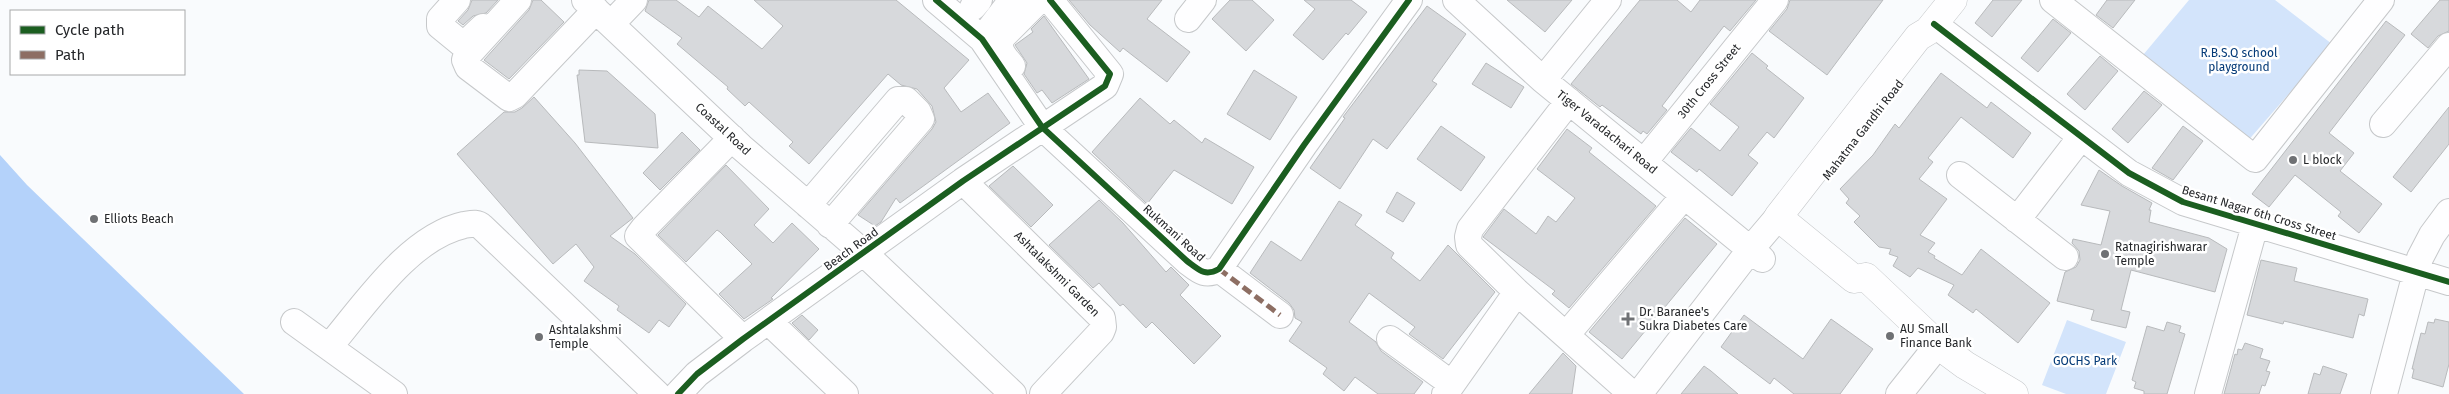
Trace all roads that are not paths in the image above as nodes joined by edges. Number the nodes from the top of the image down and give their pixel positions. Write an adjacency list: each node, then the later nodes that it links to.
1 (457, 0): 2 (street)
2 (507, 0)
3 (518, 0): 16 (street)
4 (634, 0): 16 (street)
5 (936, 0): 18 (street, Rukmani Road)
6 (1039, 0): 23 (street)
7 (1050, 0): 23 (street, Beach Road)
8 (1409, 0): 40 (street, Rukmani Road)
9 (1456, 0): 20 (street, Tiger Varadachari Road)
10 (1608, 0): 20 (street)
11 (1775, 0): 27 (street, 30th Cross Street)
12 (1953, 0): 17 (main road, Mahatma Gandhi Road)
13 (2054, 0): 14 (street)
14 (2380, 0)
15 (994, 3): 18 (street)
16 (598, 11): 26 (street, Coastal Road)
17 (1931, 28): 25 (street, Besant Nagar 6th Cross Street); 33 (main road, Mahatma Gandhi Road)
18 (982, 38): 23 (street, Rukmani Road)
19 (2449, 46): 24 (street)
20 (1543, 80): 22 (street, Tiger Varadachari Road)
21 (877, 99): 31 (street)
22 (1569, 101): 27 (street, Tiger Varadachari Road); 43 (street)
23 (1048, 124): 29 (street, Beach Road); 40 (street, Rukmani Road)
24 (2383, 124)
25 (2081, 137): 34 (street); 36 (street, Besant Nagar 6th Cross Street)
26 (732, 138): 31 (street, Coastal Road); 49 (street)
27 (1644, 162): 30 (street, Tiger Varadachari Road)
28 (1960, 175): 34 (street)
29 (963, 181): 37 (street, Beach Road); 58 (street, Ashtalakshmi Garden)
30 (1684, 196): 38 (street, Tiger Varadachari Road); 47 (street)
31 (803, 201): 35 (street, Coastal Road); 35 (street)
32 (2449, 212): 41 (street)
33 (1789, 214): 38 (street); 50 (main road)
34 (2017, 220): 39 (street)
35 (830, 225): 37 (street, Coastal Road)
36 (2255, 225): 41 (street, Besant Nagar 6th Cross Street); 64 (street)
37 (865, 254): 46 (street, Beach Road); 57 (street)
38 (1756, 254): 60 (street); 61 (street)
39 (2065, 257)
40 (1219, 269): 44 (street)
41 (2416, 273): 42 (street, Besant Nagar 6th Cross Street); 65 (street)
42 (2449, 282)
43 (1517, 292): 47 (street); 52 (street)
44 (1280, 315)
45 (294, 322): 51 (street)
46 (769, 322): 49 (street, Beach Road); 56 (street)
47 (1567, 334): 59 (street)
48 (1390, 339): 52 (street)
49 (743, 340): 55 (street, Beach Road)
50 (1938, 345): 62 (street); 63 (main road)
51 (329, 347): 53 (street); 54 (street)
52 (1449, 389)
53 (394, 394)
54 (656, 394)
55 (678, 394)
56 (845, 394)
57 (1012, 394)
58 (1043, 394)
59 (1632, 394)
60 (1638, 394)
61 (1651, 394)
62 (1899, 394)
63 (2014, 394)
64 (2208, 394)
65 (2384, 394)

